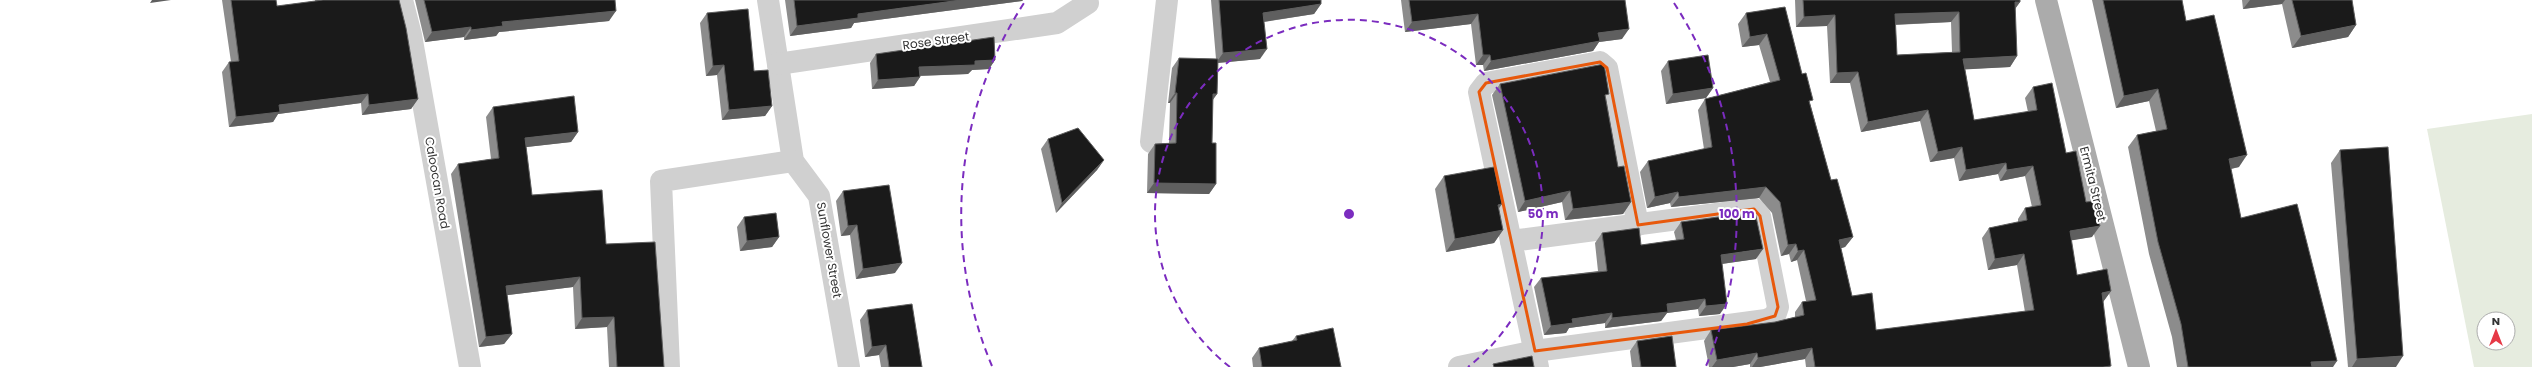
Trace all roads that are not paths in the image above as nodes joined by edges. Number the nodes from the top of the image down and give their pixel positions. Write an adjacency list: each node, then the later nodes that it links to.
1 (402, 0): 12 (street, Caloocan Road)
2 (768, 0): 6 (street)
3 (1166, 0): 7 (street)
4 (2046, 0): 16 (main road, Ermita Street)
5 (1088, 2): 6 (street, Rose Street)
6 (778, 64): 8 (street)
7 (1151, 142)
8 (792, 162): 13 (street); 14 (street, Sunflower Street)
9 (1638, 224): 10 (street); 10 (street); 11 (street)
10 (1511, 241): 11 (street)
11 (1536, 359): 15 (street)
12 (470, 367)
13 (669, 367)
14 (849, 367)
15 (1459, 367)
16 (2139, 367)

